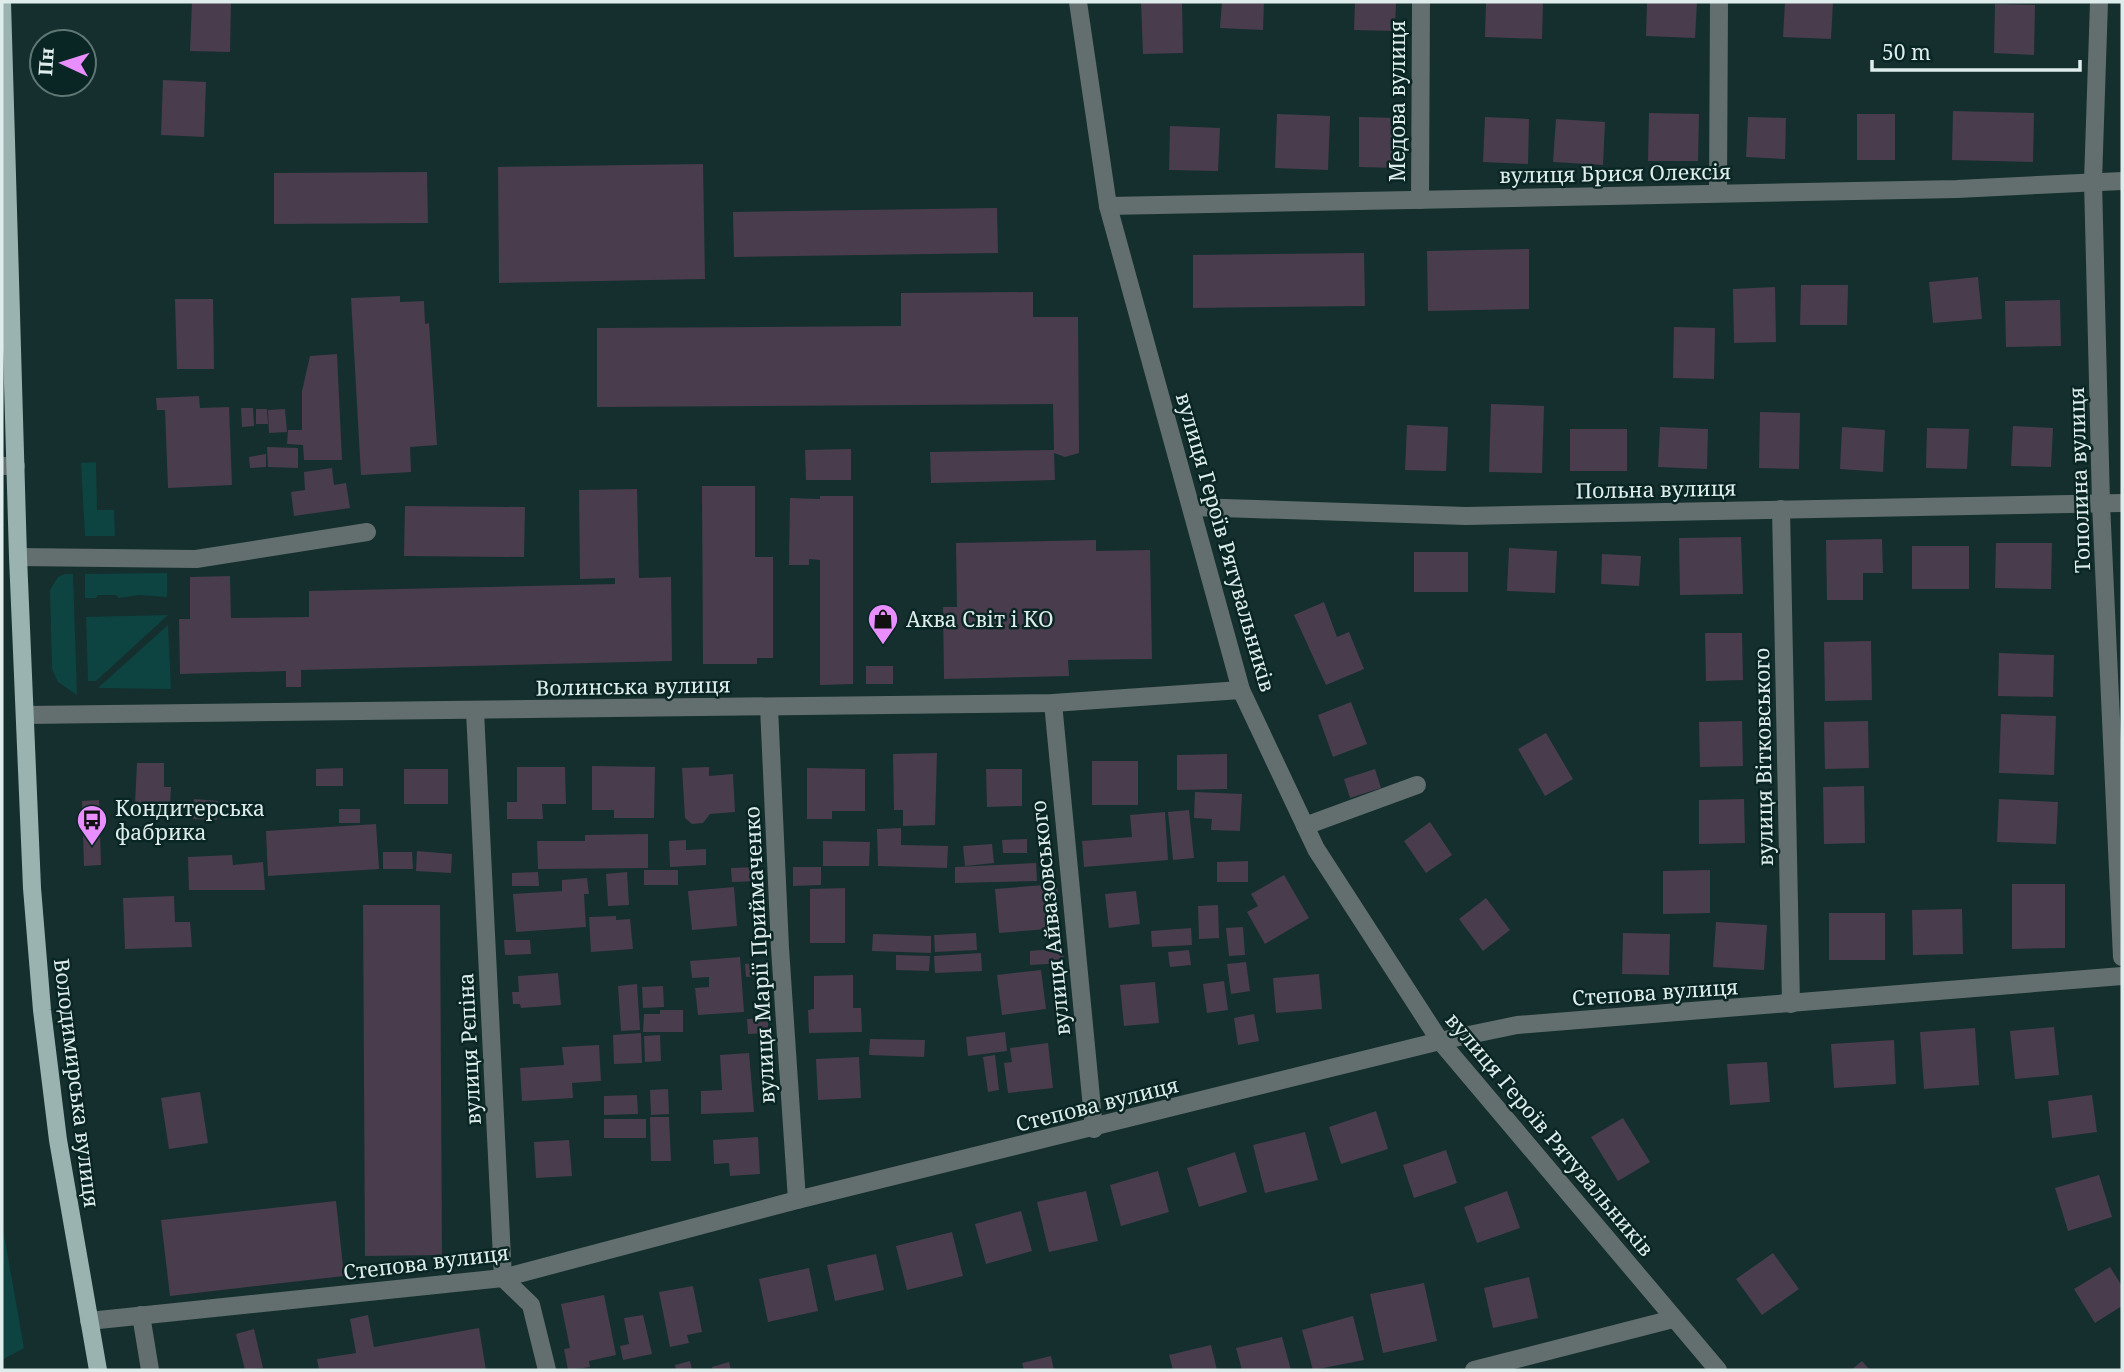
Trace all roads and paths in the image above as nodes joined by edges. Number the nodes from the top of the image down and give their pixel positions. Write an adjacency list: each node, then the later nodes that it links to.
1 (2, 2): 11 (main road, Володимирська вулиця)
2 (1078, 2): 10 (street, вулиця Героїв Рятувальників)
3 (1421, 2): 9 (street, Медова вулиця)
4 (1719, 2): 8 (street)
5 (2099, 2): 6 (street, Тополина вулиця)
6 (2093, 181): 7 (street, вулиця Брися Олексія); 8 (street, вулиця Брися Олексія); 12 (street, Тополина вулиця)
7 (2122, 181)
8 (1718, 193): 9 (street, вулиця Брися Олексія)
9 (1420, 200): 10 (street, вулиця Брися Олексія)
10 (1108, 206): 14 (street, вулиця Героїв Рятувальників)
11 (9, 466): 17 (main road, Володимирська вулиця)
12 (2101, 503): 13 (street, Польна вулиця); 15 (street, Польна вулиця); 25 (street, Тополина вулиця)
13 (2122, 503)
14 (1192, 507): 15 (street, Польна вулиця); 18 (street, вулиця Героїв Рятувальників)
15 (1781, 509): 27 (street, вулиця Вітковського)
16 (368, 532): 17 (street)
17 (18, 557): 22 (main road, Володимирська вулиця)
18 (1241, 690): 19 (street, Волинська вулиця); 24 (street, вулиця Героїв Рятувальників)
19 (1053, 703): 20 (street, Волинська вулиця); 29 (street, вулиця Айвазовського)
20 (769, 707): 21 (street, Волинська вулиця); 30 (street, вулиця Марії Приймаченко)
21 (475, 711): 22 (street, Волинська вулиця); 31 (street, вулиця Рєпіна)
22 (24, 715): 34 (main road, Володимирська вулиця)
23 (1417, 785): 24 (street)
24 (1305, 826): 28 (street, вулиця Героїв Рятувальників)
25 (2122, 957)
26 (2122, 976): 27 (street, Степова вулиця)
27 (1791, 1004): 28 (street, Степова вулиця)
28 (1440, 1041): 29 (street, Степова вулиця); 33 (street, вулиця Героїв Рятувальників)
29 (1094, 1129): 30 (street, Степова вулиця)
30 (797, 1200): 31 (street, Степова вулиця)
31 (503, 1278): 32 (street, Степова вулиця); 37 (street)
32 (141, 1315): 34 (street, Степова вулиця); 36 (street)
33 (1673, 1319): 38 (street); 39 (street, вулиця Героїв Рятувальників)
34 (89, 1321): 35 (main road, Володимирська вулиця)
35 (98, 1370)
36 (150, 1370)
37 (547, 1370)
38 (1474, 1370)
39 (1718, 1370)

